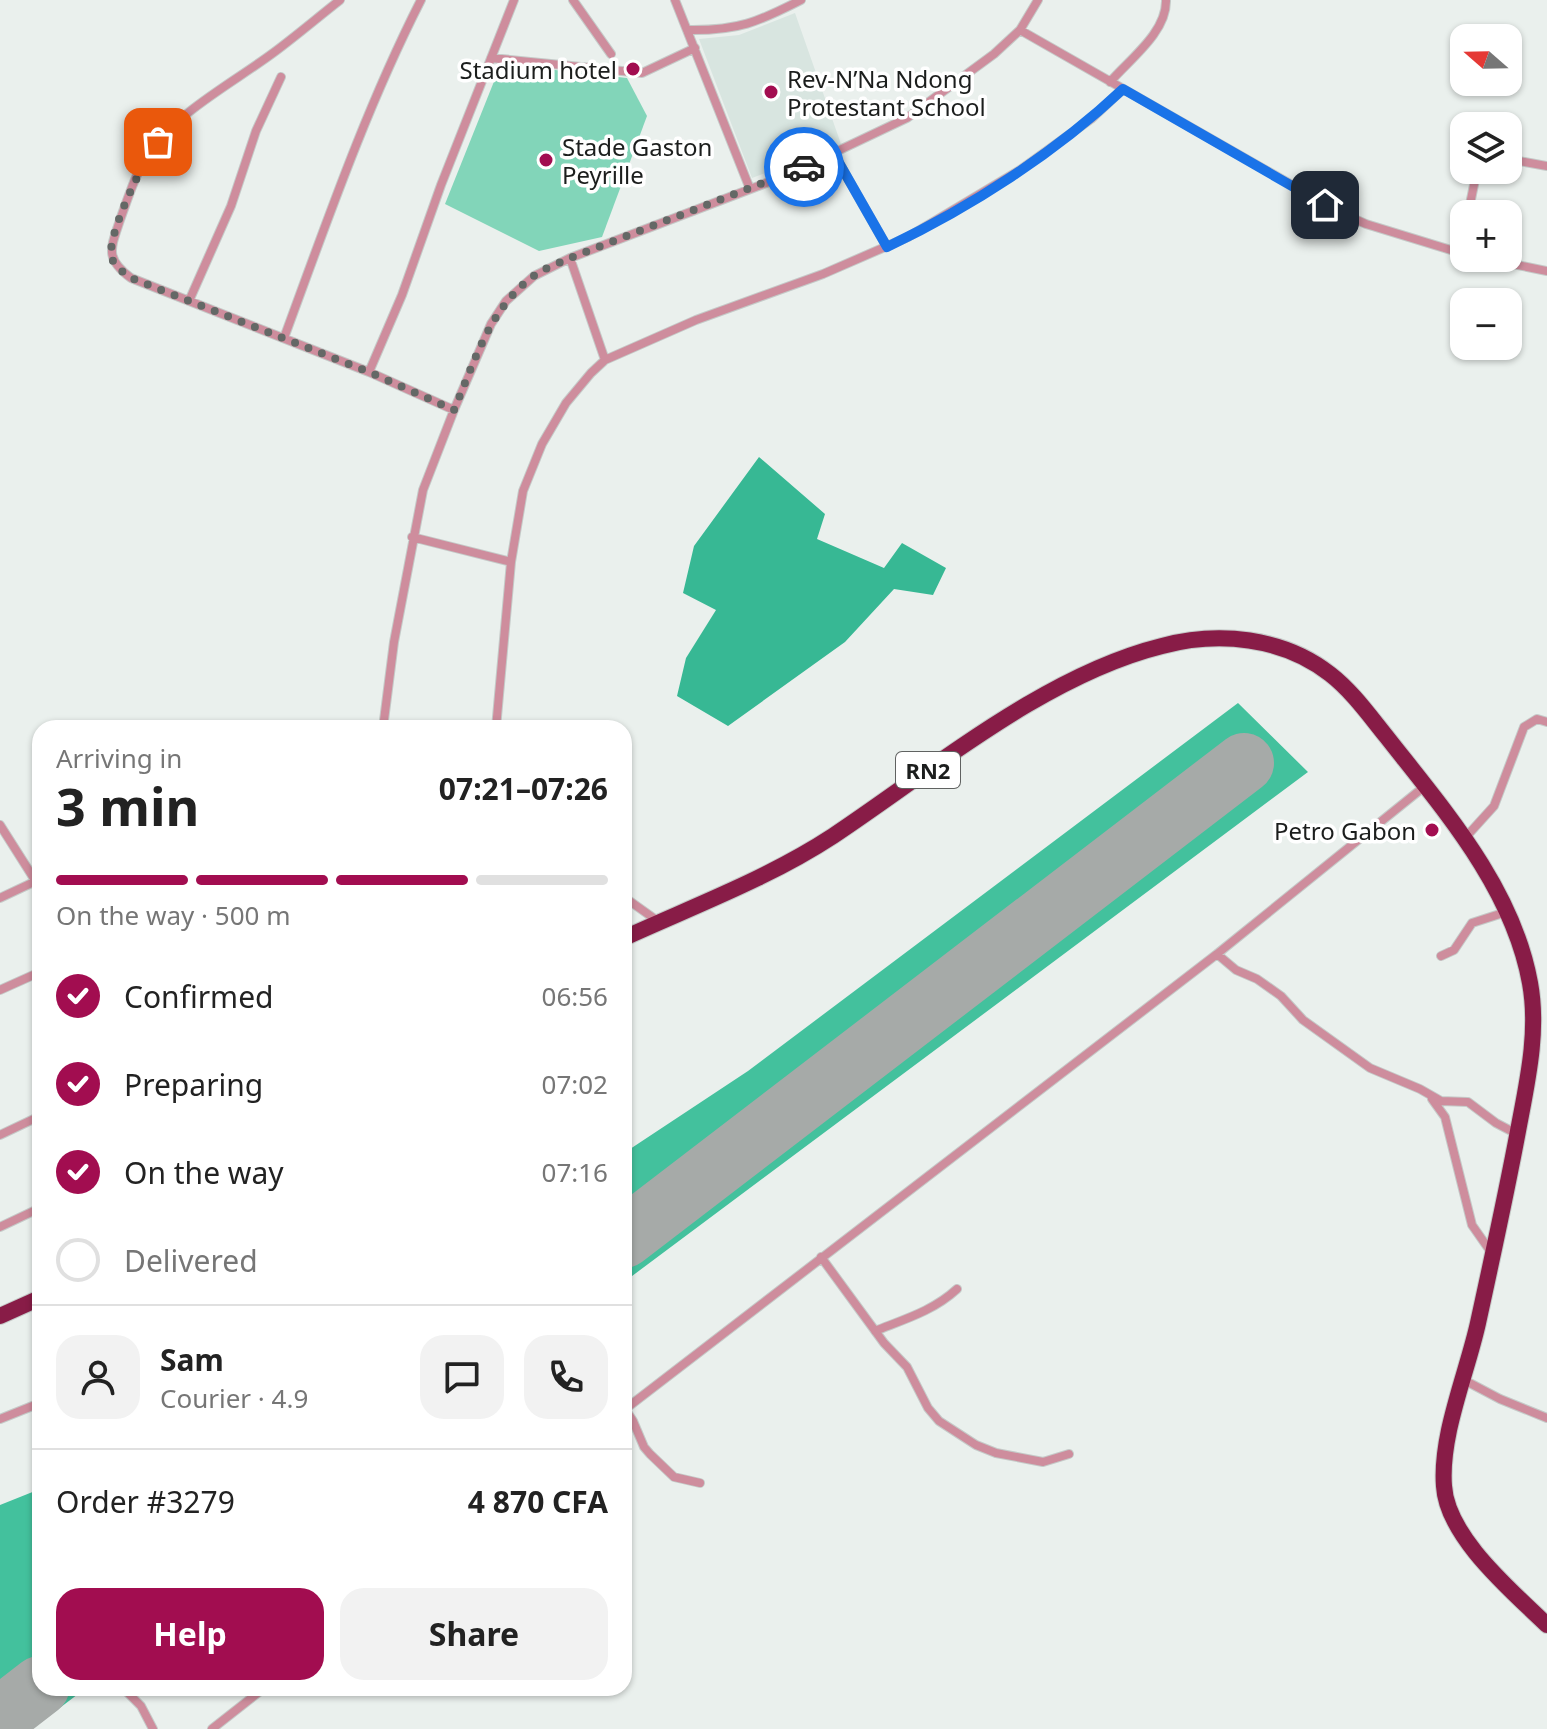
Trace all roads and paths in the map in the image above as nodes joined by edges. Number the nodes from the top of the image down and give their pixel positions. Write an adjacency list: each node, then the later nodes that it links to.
1 (340, 0): 26 (street)
2 (421, 0): 27 (street)
3 (514, 0): 13 (street)
4 (573, 0): 12 (street)
5 (675, 0): 9 (street)
6 (801, 0): 9 (street)
7 (1038, 0): 10 (street)
8 (1166, 0): 15 (street)
9 (687, 30): 11 (street)
10 (1020, 30): 15 (street); 17 (street)
11 (695, 48): 13 (street); 20 (street)
12 (611, 54)
13 (491, 58): 29 (street)
14 (281, 77): 26 (street)
15 (1110, 82): 16 (street)
16 (1123, 89): 21 (street); 22 (street)
17 (834, 154): 20 (street); 21 (street)
18 (1522, 162): 19 (street)
19 (1547, 166)
20 (750, 189): 23 (street)
21 (887, 247): 28 (street)
22 (1450, 249)
23 (570, 258): 28 (street); 30 (street)
24 (1522, 266): 25 (street)
25 (1547, 271)
26 (189, 301): 27 (street)
27 (284, 338): 29 (street)
28 (605, 360): 32 (street)
29 (369, 372): 30 (street)
30 (454, 410): 31 (street)
31 (412, 537): 32 (street); 33 (street)
32 (511, 562): 34 (street)
33 (384, 720)
34 (497, 720)
35 (1547, 722): 38 (street)
36 (1425, 786): 38 (highway, RN2); 44 (highway, RN2); 46 (street)
37 (0, 825): 39 (street)
38 (1465, 838): 43 (highway, RN2)
39 (32, 876)
40 (32, 887): 41 (street)
41 (0, 898)
42 (632, 903): 44 (street)
43 (1506, 912): 47 (street); 52 (highway, RN2)
44 (659, 922): 45 (highway, RN2)
45 (632, 934)
46 (1217, 954): 50 (street); 57 (street)
47 (1441, 956)
48 (32, 976): 49 (street)
49 (0, 990)
50 (1431, 1097): 52 (street); 56 (street)
51 (32, 1120): 53 (street)
52 (1517, 1134): 56 (highway, RN2)
53 (0, 1135)
54 (32, 1212): 55 (street)
55 (0, 1227)
56 (1493, 1256): 62 (highway, RN2)
57 (821, 1257): 61 (street); 63 (street)
58 (957, 1289): 61 (street)
59 (32, 1302): 60 (highway)
60 (0, 1316)
61 (875, 1331): 68 (street)
62 (1464, 1380): 65 (street); 70 (highway, RN2)
63 (632, 1404)
64 (32, 1406): 66 (street)
65 (1547, 1418)
66 (0, 1419)
67 (632, 1420): 69 (street)
68 (1069, 1454)
69 (700, 1483)
70 (1547, 1625)
71 (131, 1696): 73 (street)
72 (254, 1696): 74 (street)
73 (153, 1729)
74 (212, 1729)

